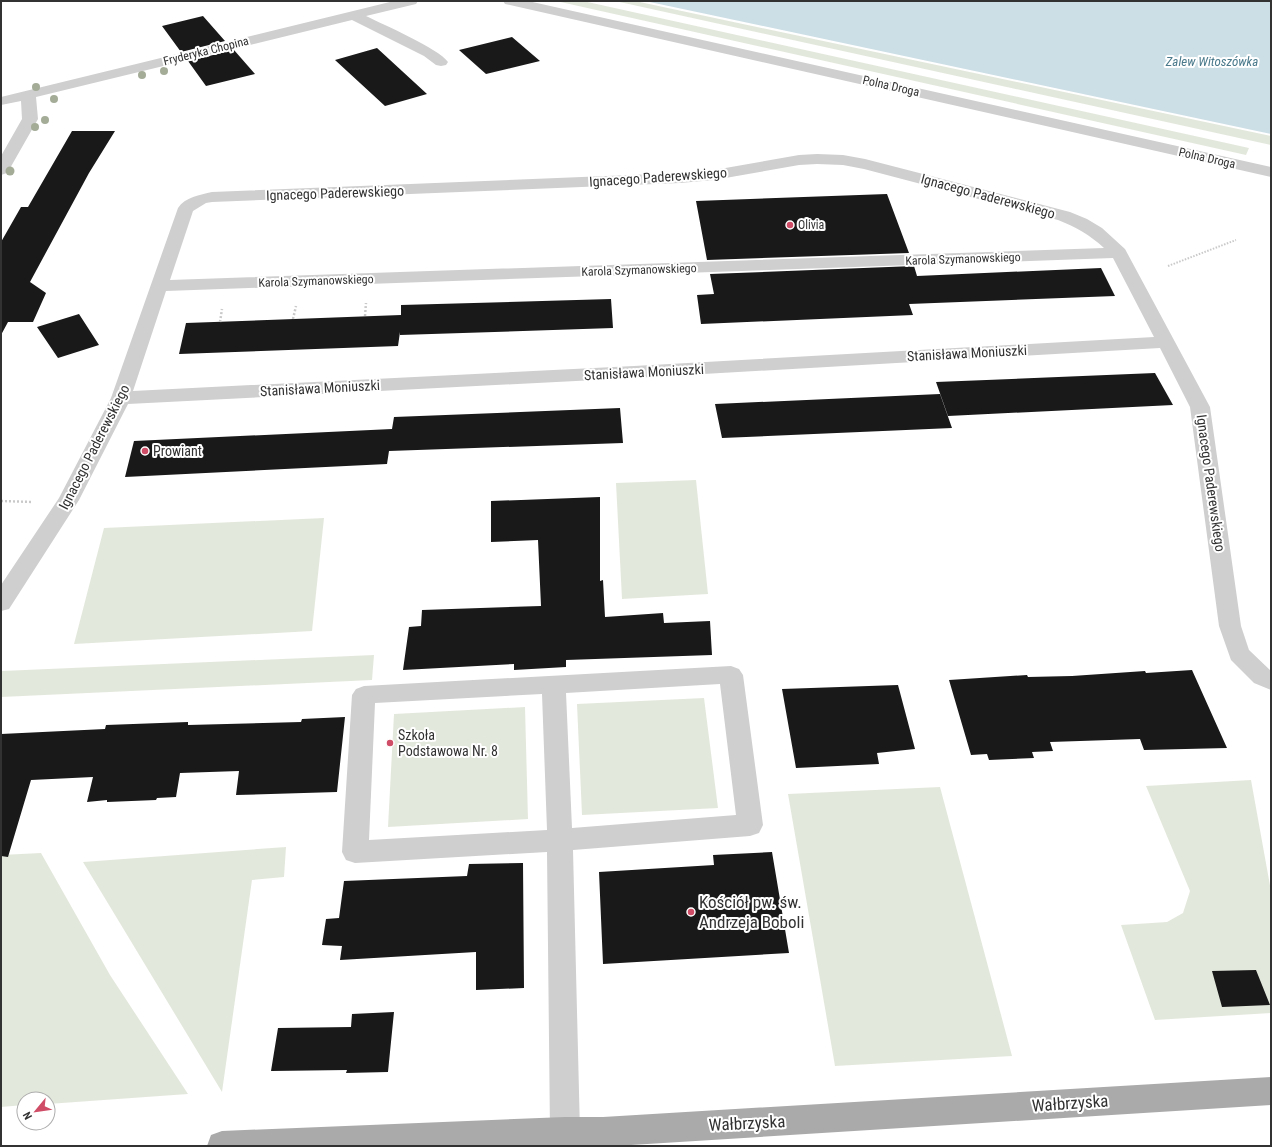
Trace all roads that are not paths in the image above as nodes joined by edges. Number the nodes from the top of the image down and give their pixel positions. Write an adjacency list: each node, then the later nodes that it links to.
1 (411, 1): 3 (street, Fryderyka Chopina)
2 (510, 1): 8 (street, Polna Droga)
3 (353, 15): 4 (street); 5 (street, Fryderyka Chopina)
4 (441, 62)
5 (28, 95): 6 (street, Fryderyka Chopina); 7 (street)
6 (1, 101)
7 (1, 170)
8 (1271, 172)
9 (1118, 254): 10 (street, Karola Szymanowskiego); 10 (street, Ignacego Paderewskiego); 11 (street, Ignacego Paderewskiego)
10 (160, 286): 12 (street, Ignacego Paderewskiego)
11 (1166, 342): 12 (street, Stanisława Moniuszki); 14 (street, Ignacego Paderewskiego)
12 (121, 398): 13 (street, Ignacego Paderewskiego)
13 (1, 604)
14 (1267, 679)
15 (554, 684): 16 (street); 16 (street); 16 (street)
16 (560, 840): 18 (street)
17 (1271, 1091): 19 (main road, Wałbrzyska)
18 (565, 1132): 19 (main road, Wałbrzyska); 20 (main road, Wałbrzyska)
19 (606, 1139)
20 (222, 1146)

